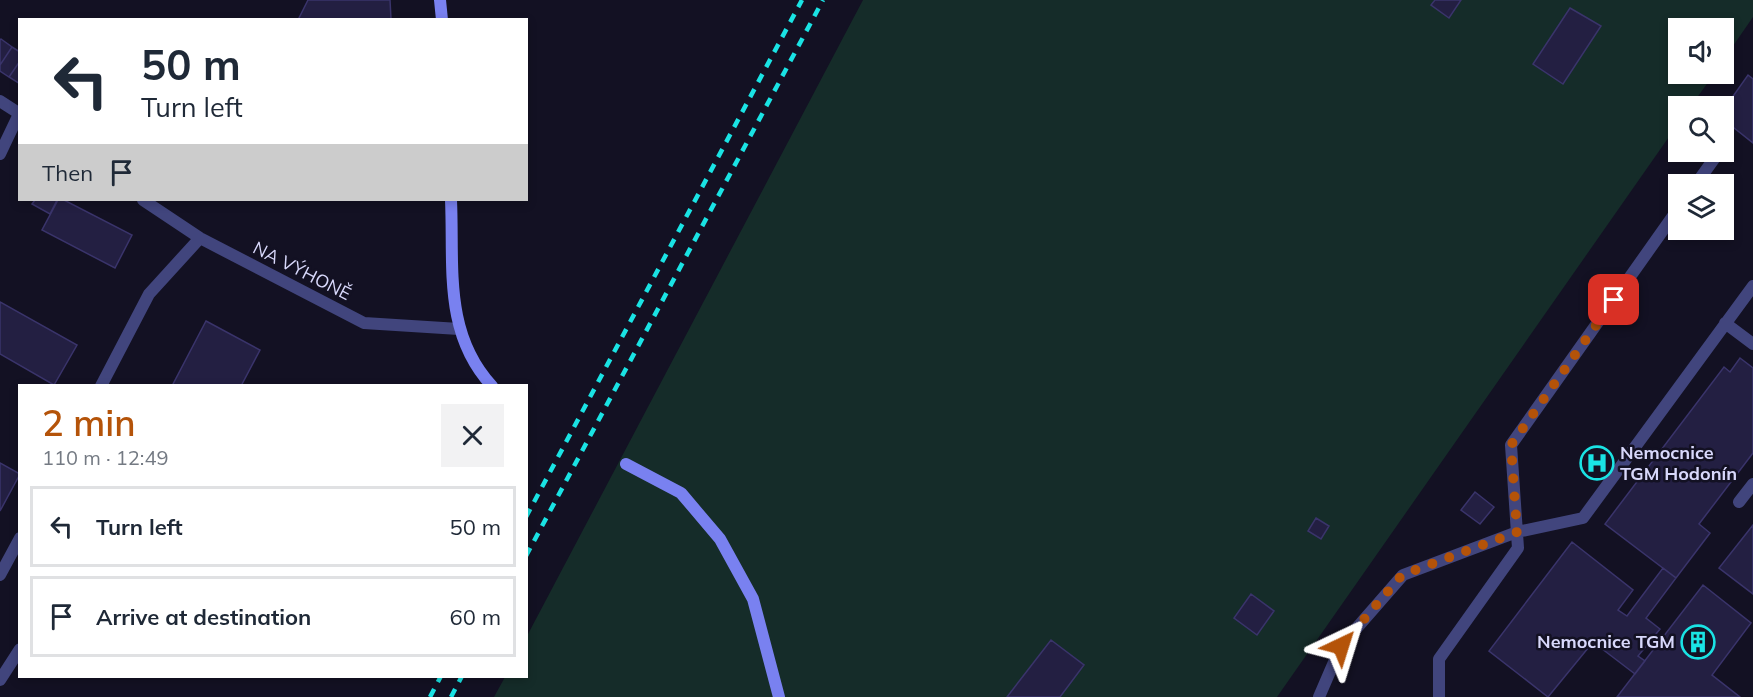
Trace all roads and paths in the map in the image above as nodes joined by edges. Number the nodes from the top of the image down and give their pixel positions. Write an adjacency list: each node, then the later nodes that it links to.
1 (440, 0): 2 (main road)
2 (442, 18)
3 (0, 101): 4 (lane)
4 (18, 113)
5 (18, 116): 6 (lane)
6 (0, 154)
7 (144, 201): 10 (lane, NA VÝHONĚ)
8 (451, 201): 13 (main road)
9 (1668, 223): 20 (lane)
10 (200, 238): 13 (lane, NA VÝHONĚ); 15 (lane)
11 (1753, 286): 12 (lane)
12 (1725, 323): 14 (lane); 20 (lane)
13 (459, 329): 16 (main road)
14 (1753, 344)
15 (101, 384)
16 (490, 384)
17 (626, 464): 27 (main road)
18 (1753, 484): 19 (lane)
19 (1739, 502)
20 (1517, 532): 28 (lane); 29 (lane)
21 (18, 542): 22 (lane)
22 (8, 559): 23 (lane); 24 (lane)
23 (18, 565)
24 (0, 575)
25 (18, 652): 26 (lane)
26 (0, 680)
27 (779, 697)
28 (1319, 697)
29 (1438, 697)

